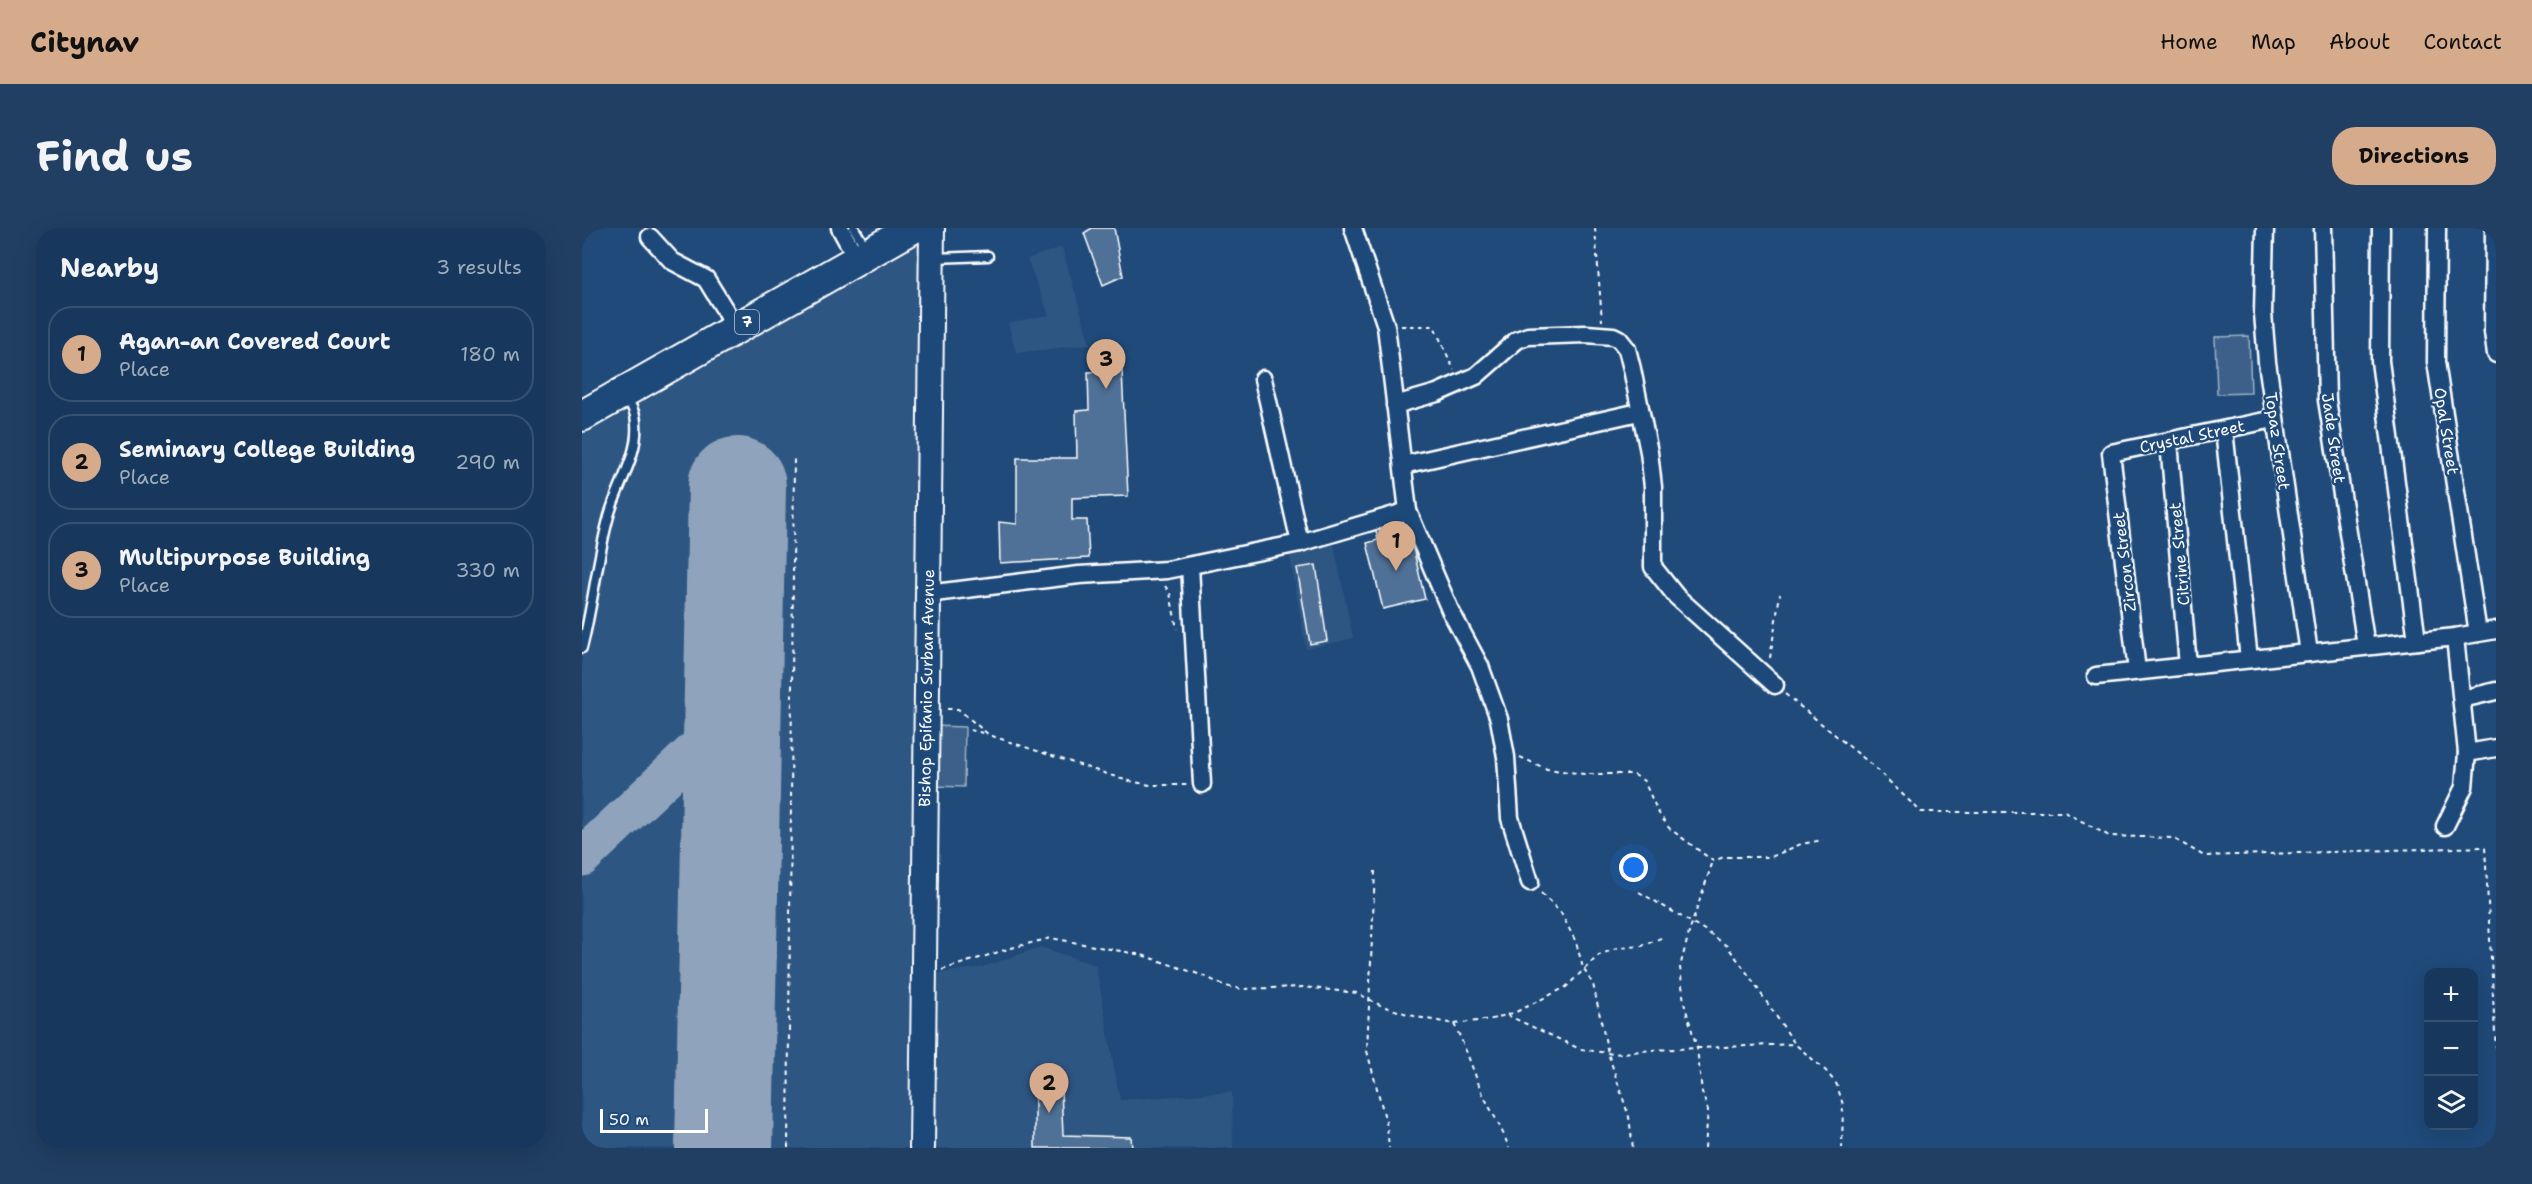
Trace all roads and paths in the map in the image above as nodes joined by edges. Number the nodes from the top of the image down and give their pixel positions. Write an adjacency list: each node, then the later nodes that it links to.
1 (840, 228): 11 (street)
2 (932, 228): 13 (street, Bishop Epifanio Surban Avenue)
3 (1353, 228): 14 (street)
4 (1595, 228): 17 (path)
5 (2265, 228): 25 (street, Topaz Street)
6 (2323, 228): 42 (street, Jade Street)
7 (2381, 228): 41 (street)
8 (2437, 228): 38 (street, Opal Street)
9 (2494, 228): 16 (street)
10 (650, 237): 15 (street)
11 (879, 239): 15 (highway, 7)
12 (988, 256): 13 (lane)
13 (932, 258): 35 (street, Bishop Epifanio Surban Avenue)
14 (1386, 326): 20 (path); 22 (street)
15 (736, 328): 21 (highway, 7)
16 (2494, 332): 18 (street)
17 (1603, 335): 20 (street); 23 (street)
18 (2496, 354)
19 (1263, 379): 32 (street)
20 (1460, 383): 22 (street)
21 (623, 393): 24 (highway, 7); 43 (lane)
22 (1395, 405): 30 (street)
23 (1639, 412): 30 (street); 49 (street)
24 (582, 416)
25 (2274, 419): 26 (street, Crystal Street); 44 (street, Topaz Street)
26 (2224, 430): 27 (street, Crystal Street); 45 (street)
27 (2169, 442): 28 (street, Crystal Street); 46 (street, Citrine Street)
28 (2111, 453): 47 (street, Zircon Street)
29 (794, 456): 76 (path)
30 (1403, 465): 31 (street)
31 (1408, 512): 32 (street); 55 (street)
32 (1300, 543): 33 (street)
33 (1190, 566): 34 (street); 58 (street)
34 (1155, 571): 35 (street); 39 (path)
35 (927, 594): 52 (street, Bishop Epifanio Surban Avenue)
36 (1780, 594): 49 (path)
37 (2496, 630): 38 (street)
38 (2478, 633): 40 (street)
39 (1177, 637)
40 (2455, 637): 41 (street); 51 (street)
41 (2417, 641): 42 (street)
42 (2366, 646): 44 (street)
43 (582, 648)
44 (2309, 653): 45 (street)
45 (2249, 659): 46 (street)
46 (2188, 666): 47 (street)
47 (2137, 671): 48 (street)
48 (2096, 676)
49 (1775, 685): 74 (path)
50 (2496, 692): 51 (street)
51 (2462, 699): 57 (street)
52 (926, 710): 54 (path); 68 (street, Bishop Epifanio Surban Avenue)
53 (970, 730): 54 (path)
54 (989, 735): 58 (path)
55 (1503, 745): 61 (path); 63 (street)
56 (2496, 748): 57 (street)
57 (2467, 753): 59 (street)
58 (1202, 784)
59 (2445, 826)
60 (1822, 840): 61 (path)
61 (1713, 861): 65 (path)
62 (1375, 871): 69 (path)
63 (1530, 882): 67 (path)
64 (1639, 892): 65 (path)
65 (1692, 922): 72 (path); 73 (path)
66 (1663, 937): 67 (path)
67 (1583, 968): 70 (path); 75 (path)
68 (922, 976): 69 (path); 77 (street, Bishop Epifanio Surban Avenue)
69 (1370, 1000): 71 (path); 78 (path)
70 (1507, 1015): 71 (path); 75 (path)
71 (1454, 1024): 79 (path)
72 (1795, 1044): 73 (path); 82 (path)
73 (1697, 1048): 75 (path); 81 (path)
74 (2496, 1052)
75 (1608, 1053): 80 (path)
76 (788, 1148)
77 (922, 1148)
78 (1389, 1148)
79 (1509, 1148)
80 (1633, 1148)
81 (1706, 1148)
82 (1842, 1148)

